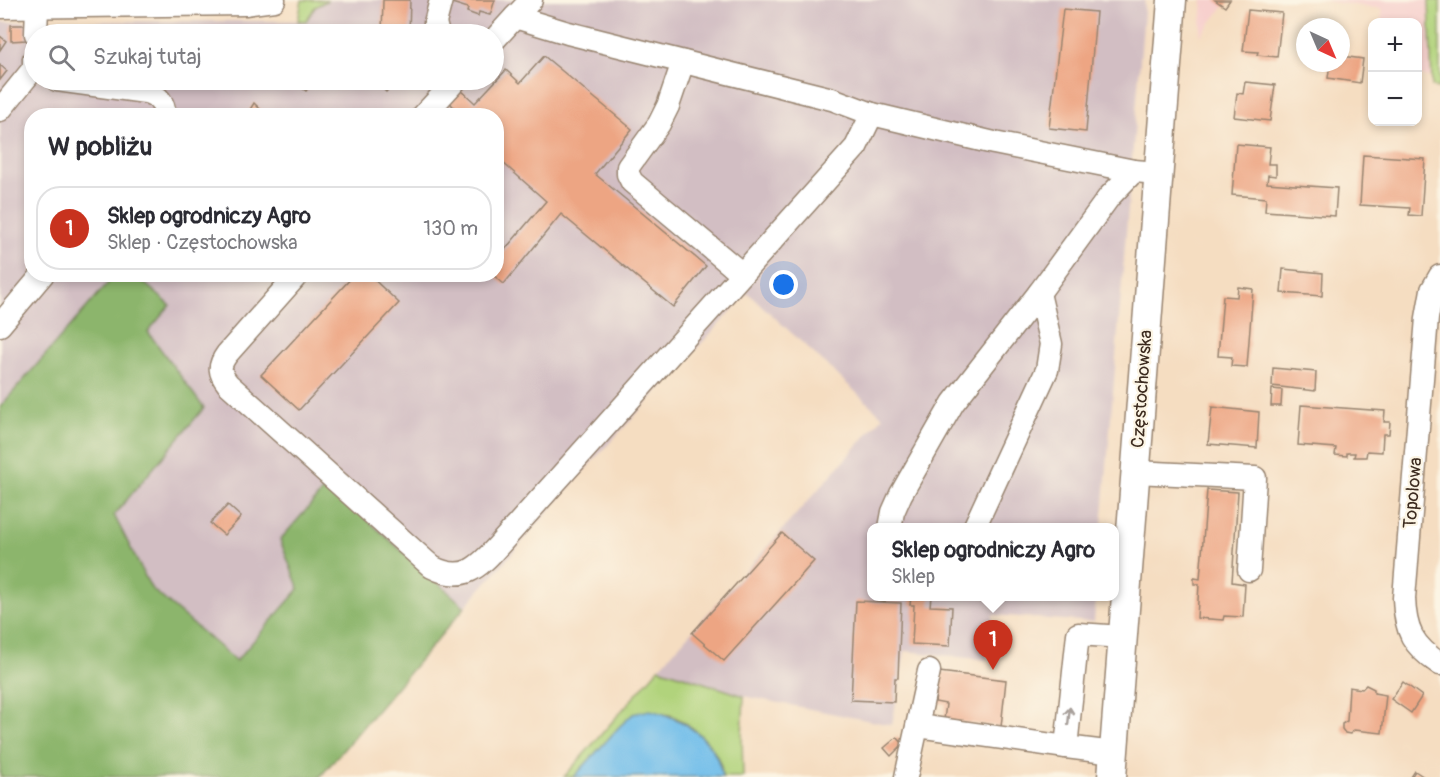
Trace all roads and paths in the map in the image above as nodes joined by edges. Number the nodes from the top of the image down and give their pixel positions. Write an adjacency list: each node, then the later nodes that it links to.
1 (274, 0): 6 (street)
2 (441, 0): 9 (street)
3 (531, 0): 7 (street)
4 (1172, 0): 19 (main road, Częstochowska)
5 (6, 5): 6 (street)
6 (37, 7): 8 (street)
7 (515, 17): 10 (street); 11 (street)
8 (36, 24)
9 (435, 24)
10 (504, 29)
11 (683, 62): 18 (street); 20 (street)
12 (24, 80): 17 (street)
13 (123, 90): 15 (street)
14 (447, 90): 16 (street)
15 (163, 108)
16 (430, 108)
17 (0, 110)
18 (872, 114): 19 (street); 20 (street)
19 (1147, 172): 24 (street); 26 (main road, Częstochowska)
20 (742, 274): 23 (street)
21 (1440, 276): 31 (street, Topolowa)
22 (36, 282): 25 (street)
23 (291, 282)
24 (1039, 293): 27 (street); 28 (street)
25 (0, 325)
26 (1136, 472): 29 (street); 30 (main road, Częstochowska)
27 (892, 523)
28 (976, 523)
29 (1249, 570)
30 (1123, 637): 34 (street, one-way to 30); 35 (main road, Częstochowska)
31 (1440, 664)
32 (929, 671): 33 (street)
33 (918, 726): 34 (street); 36 (street)
34 (1066, 747): 35 (street)
35 (1113, 765)
36 (906, 777)

